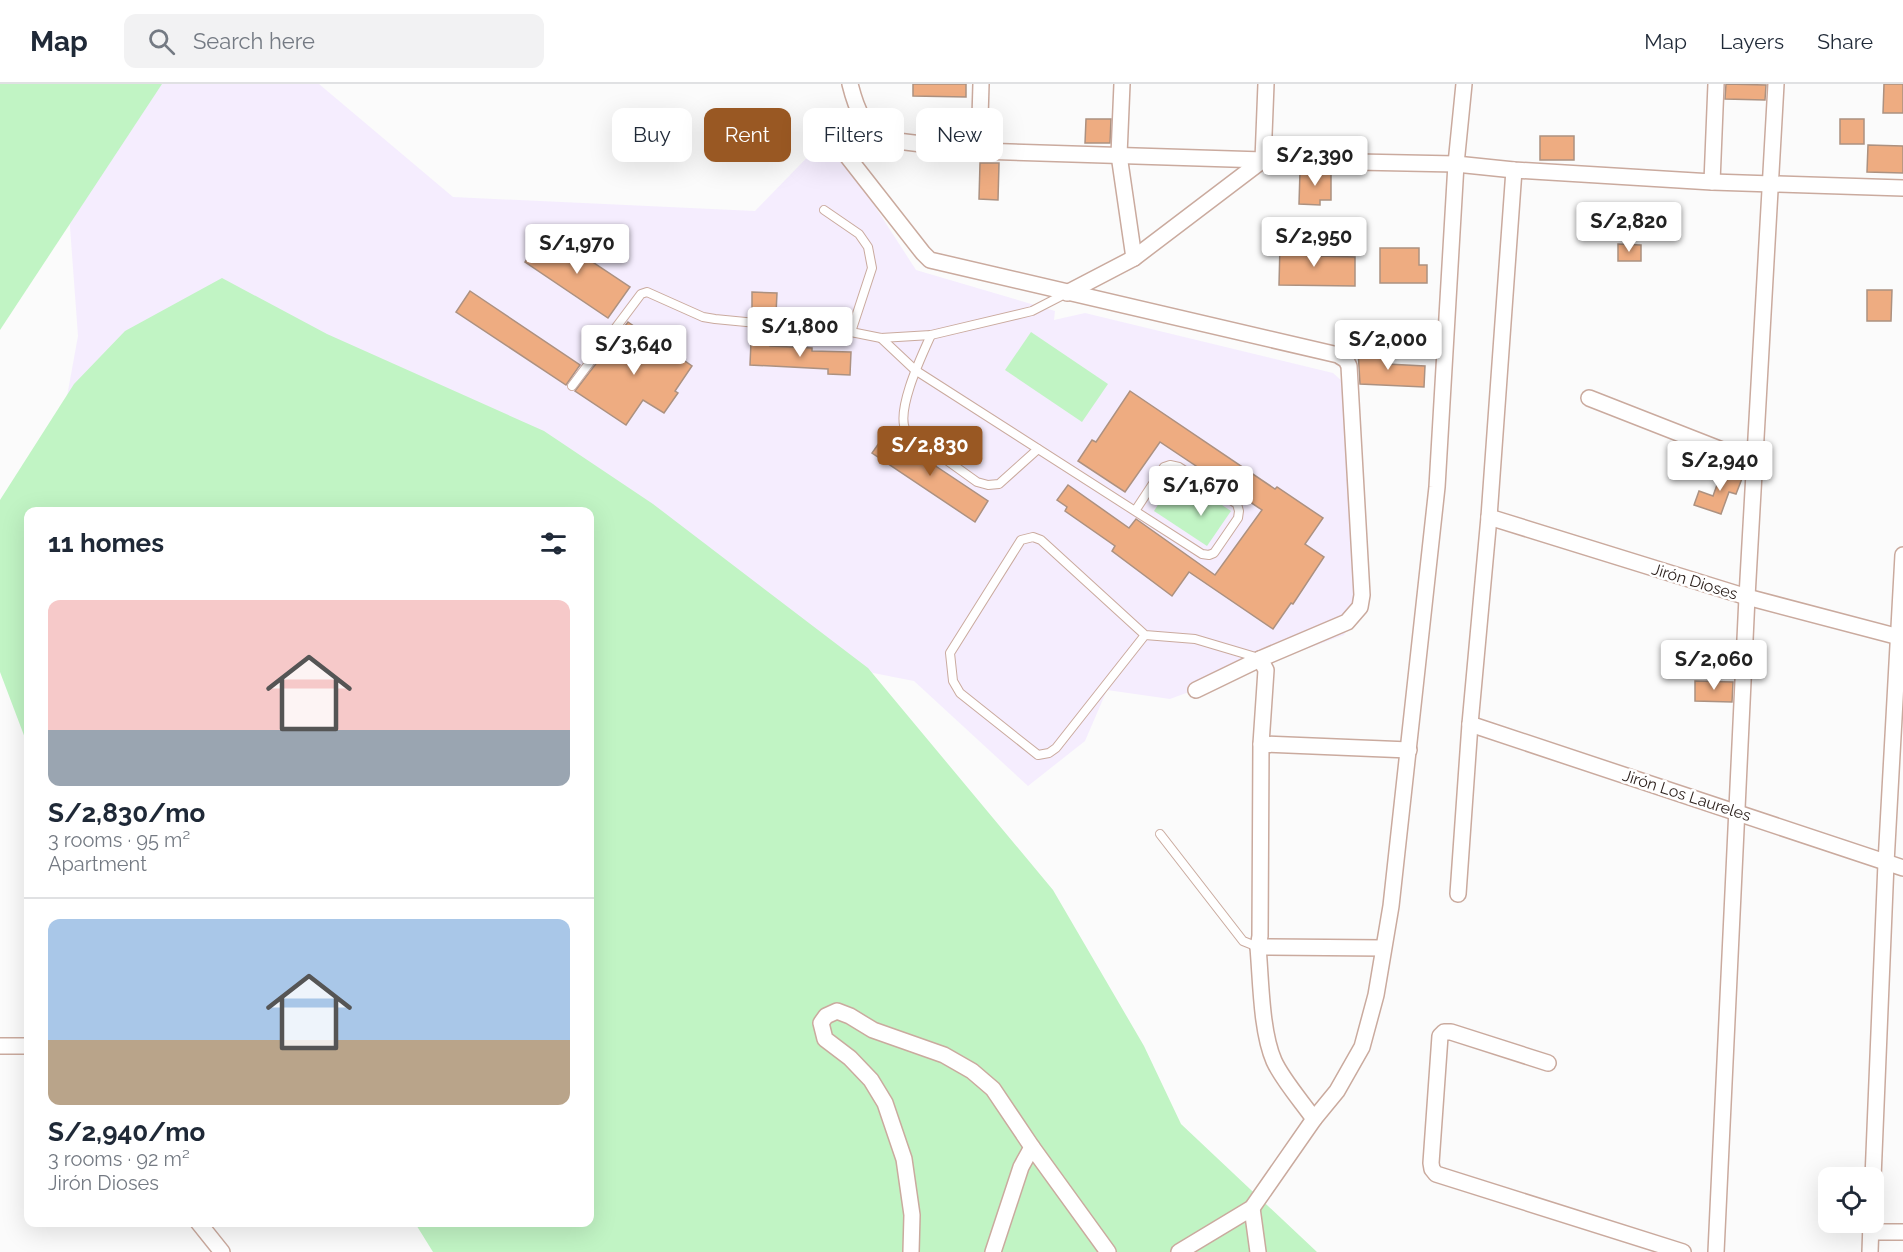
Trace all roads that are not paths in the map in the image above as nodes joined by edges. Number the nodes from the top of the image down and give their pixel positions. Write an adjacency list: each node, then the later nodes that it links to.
1 (850, 84): 8 (street)
2 (981, 84): 9 (street)
3 (1122, 84): 11 (street)
4 (1266, 84): 12 (street)
5 (1464, 84): 14 (street)
6 (1716, 84): 16 (street)
7 (1776, 84): 17 (street)
8 (859, 108)
9 (980, 108)
10 (1003, 153): 11 (street)
11 (1119, 155): 12 (street); 20 (street)
12 (1263, 160): 14 (street); 20 (street)
13 (852, 162): 21 (street)
14 (1456, 164): 15 (street); 40 (street)
15 (1514, 170): 16 (street); 31 (street)
16 (1712, 182): 17 (street)
17 (1770, 184): 18 (street); 29 (street)
18 (1903, 188)
19 (824, 210): 22 (lane)
20 (1134, 258): 21 (street)
21 (1067, 293): 23 (lane); 36 (street)
22 (851, 332): 24 (lane); 26 (lane)
23 (931, 335): 24 (lane); 25 (lane)
24 (881, 338): 25 (lane)
25 (915, 370): 28 (lane); 28 (lane)
26 (572, 386)
27 (1589, 398): 29 (street)
28 (1038, 449): 30 (lane)
29 (1755, 463): 33 (street)
30 (1135, 511): 30 (lane)
31 (1489, 518): 33 (street, Jirón Dioses); 38 (street)
32 (1903, 555): 35 (street)
33 (1747, 597): 35 (street, Jirón Dioses); 41 (street)
34 (1145, 635): 34 (lane); 36 (lane)
35 (1901, 637): 43 (street)
36 (1260, 659): 37 (street); 39 (street)
37 (1196, 690)
38 (1470, 724): 41 (street, Jirón Los Laureles); 45 (street)
39 (1261, 744): 40 (street); 46 (street)
40 (1409, 750): 47 (street)
41 (1738, 812): 43 (street, Jirón Los Laureles); 66 (street)
42 (1160, 834): 46 (lane)
43 (1886, 863): 44 (street, Jirón Los Laureles); 53 (street)
44 (1903, 868)
45 (1458, 894)
46 (1258, 947): 47 (street); 51 (street)
47 (1383, 948): 51 (street)
48 (0, 1046): 49 (street)
49 (24, 1046)
50 (1548, 1063): 65 (street)
51 (1314, 1119): 54 (street)
52 (1032, 1147): 59 (street); 61 (street); 62 (street)
53 (1873, 1167)
54 (1252, 1208): 63 (street); 64 (street)
55 (202, 1227): 60 (street)
56 (1884, 1229): 57 (street)
57 (1903, 1232)
58 (1871, 1233): 67 (street)
59 (1105, 1250)
60 (222, 1252)
61 (911, 1252)
62 (993, 1252)
63 (1179, 1252)
64 (1258, 1252)
65 (1683, 1252)
66 (1716, 1252)
67 (1870, 1252)

